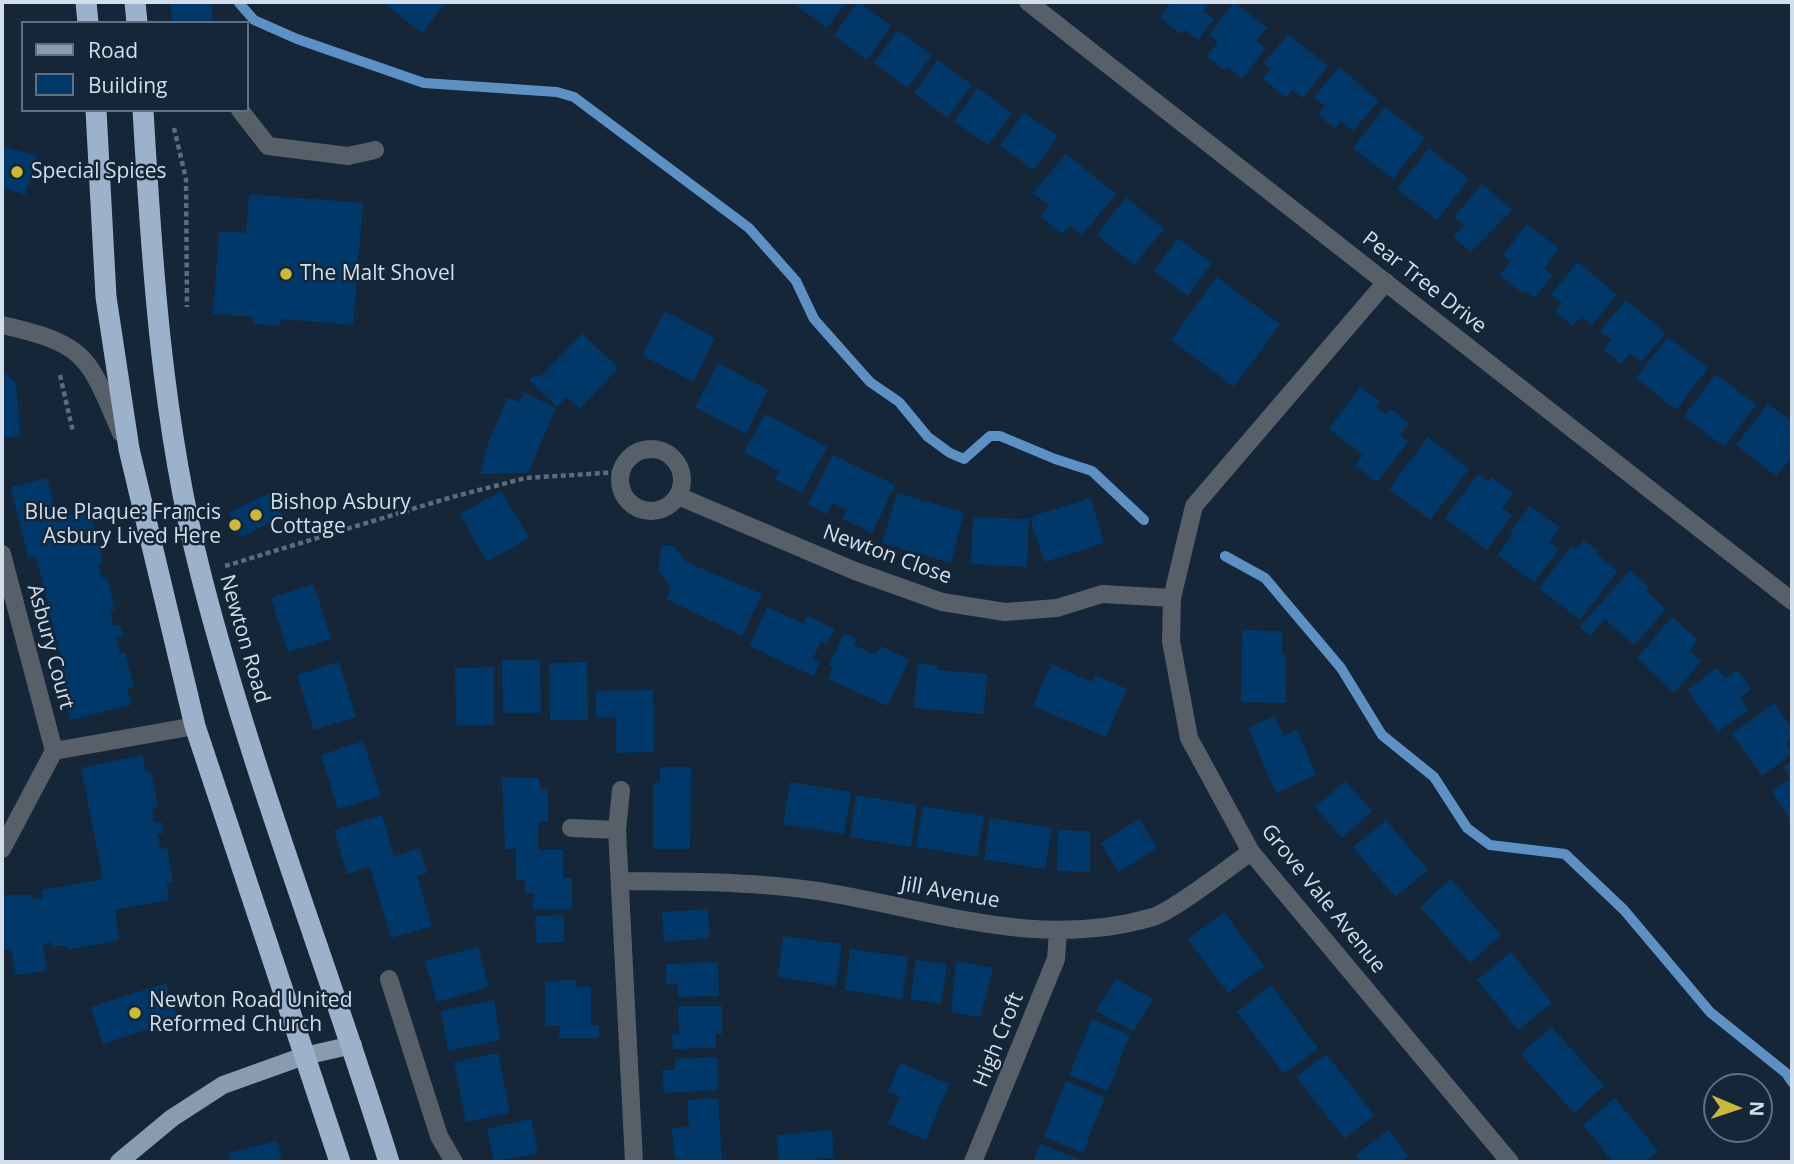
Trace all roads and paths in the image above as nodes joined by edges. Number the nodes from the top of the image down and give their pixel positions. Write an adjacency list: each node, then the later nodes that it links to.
1 (86, 2): 4 (highway)
2 (135, 2): 5 (highway)
3 (1028, 2): 11 (street, Pear Tree Drive)
4 (88, 21)
5 (137, 21)
6 (96, 112): 16 (highway)
7 (143, 112): 20 (highway, Newton Road)
8 (242, 112): 10 (street)
9 (172, 122): 12 (path)
10 (375, 150)
11 (1386, 282): 21 (street, Grove Vale Avenue); 22 (street, Pear Tree Drive)
12 (186, 320)
13 (2, 325): 16 (street)
14 (58, 367): 15 (path)
15 (73, 432)
16 (128, 449): 23 (highway)
17 (620, 472): 18 (street); 18 (street); 20 (path)
18 (678, 496): 21 (street, Newton Close)
19 (2, 554): 24 (street, Asbury Court)
20 (200, 573): 33 (highway, Newton Road)
21 (1171, 598): 29 (street, Grove Vale Avenue)
22 (1792, 601)
23 (195, 726): 24 (street); 34 (highway)
24 (54, 751): 28 (street)
25 (621, 790): 27 (street)
26 (570, 828): 27 (street)
27 (617, 830): 30 (street)
28 (2, 849)
29 (1251, 852): 31 (street, Jill Avenue); 35 (street, Grove Vale Avenue)
30 (621, 881): 31 (street, Jill Avenue); 40 (street)
31 (1058, 932): 41 (street, High Croft)
32 (389, 979): 39 (street)
33 (353, 1045): 34 (main road); 38 (highway, Newton Road)
34 (304, 1056): 36 (main road); 37 (highway)
35 (1505, 1160)
36 (119, 1162)
37 (340, 1162)
38 (388, 1162)
39 (454, 1162)
40 (634, 1162)
41 (973, 1162)

